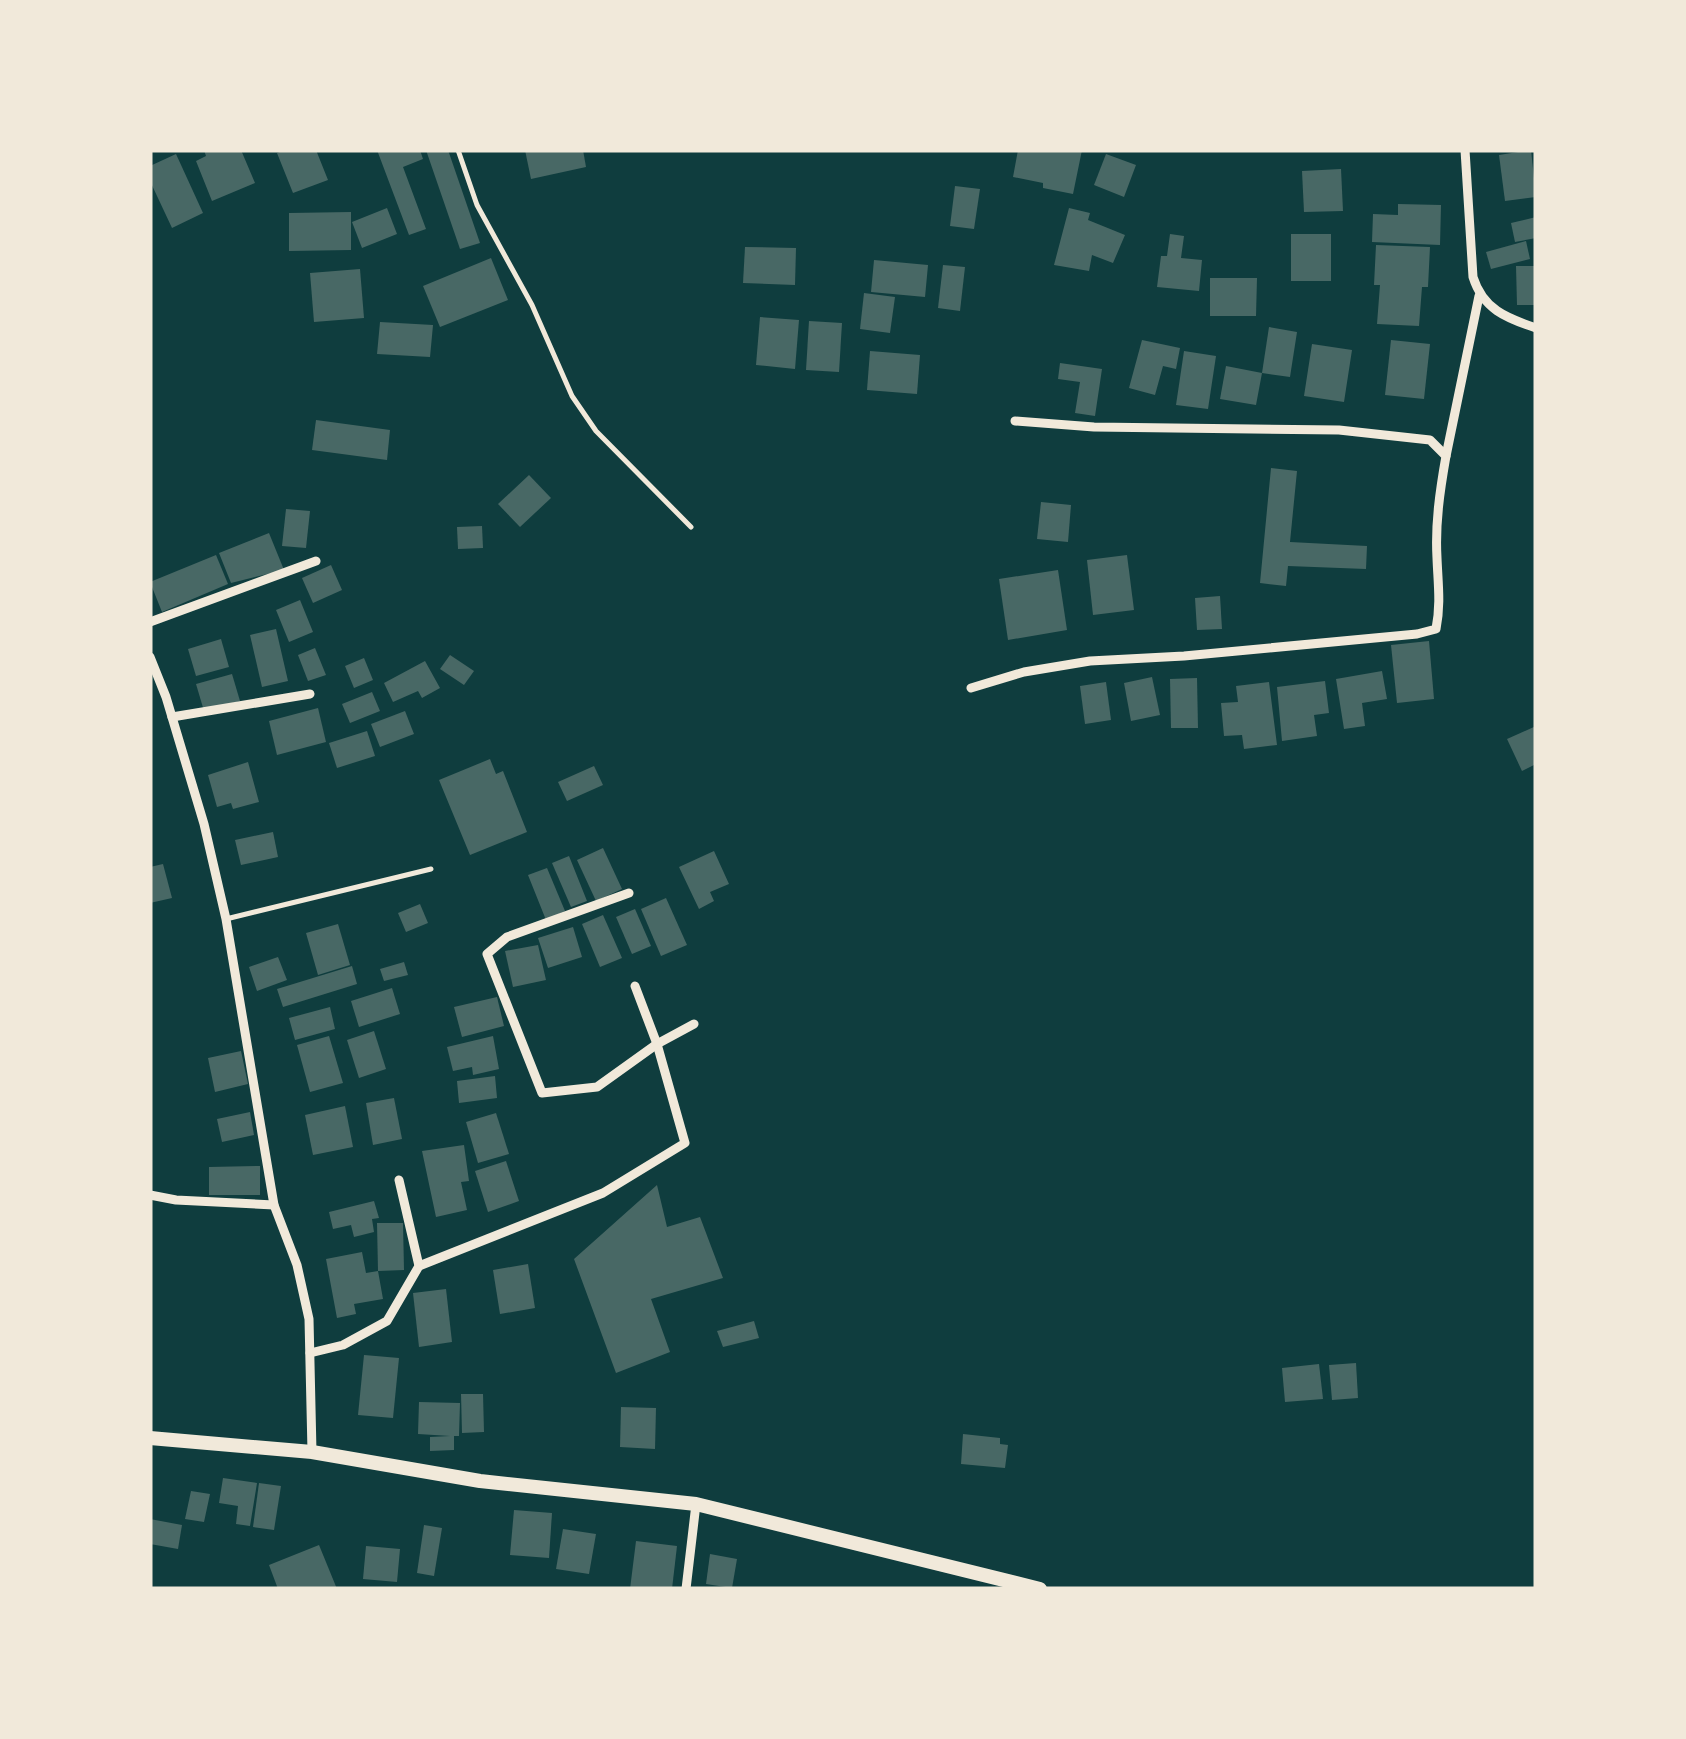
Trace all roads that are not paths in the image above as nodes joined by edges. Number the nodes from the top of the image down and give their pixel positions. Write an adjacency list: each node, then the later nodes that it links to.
1 (458, 150): 7 (lane)
2 (1465, 150): 3 (street)
3 (1479, 296): 4 (street); 6 (street)
4 (1536, 328)
5 (1016, 420): 6 (street)
6 (1446, 456): 11 (street)
7 (691, 527)
8 (316, 561): 9 (street)
9 (150, 622)
10 (150, 657): 13 (street)
11 (971, 688)
12 (310, 694): 13 (street)
13 (172, 717): 16 (street)
14 (431, 868): 16 (lane)
15 (629, 893): 19 (street)
16 (226, 918): 22 (street)
17 (635, 986): 19 (street)
18 (694, 1024): 19 (street)
19 (656, 1044): 23 (street)
20 (399, 1180): 23 (street)
21 (150, 1195): 22 (street)
22 (274, 1205): 24 (street)
23 (419, 1266): 24 (street)
24 (310, 1353): 26 (street)
25 (150, 1438): 26 (main road)
26 (312, 1452): 27 (main road)
27 (696, 1504): 28 (street); 29 (main road)
28 (686, 1589)
29 (1040, 1589)

